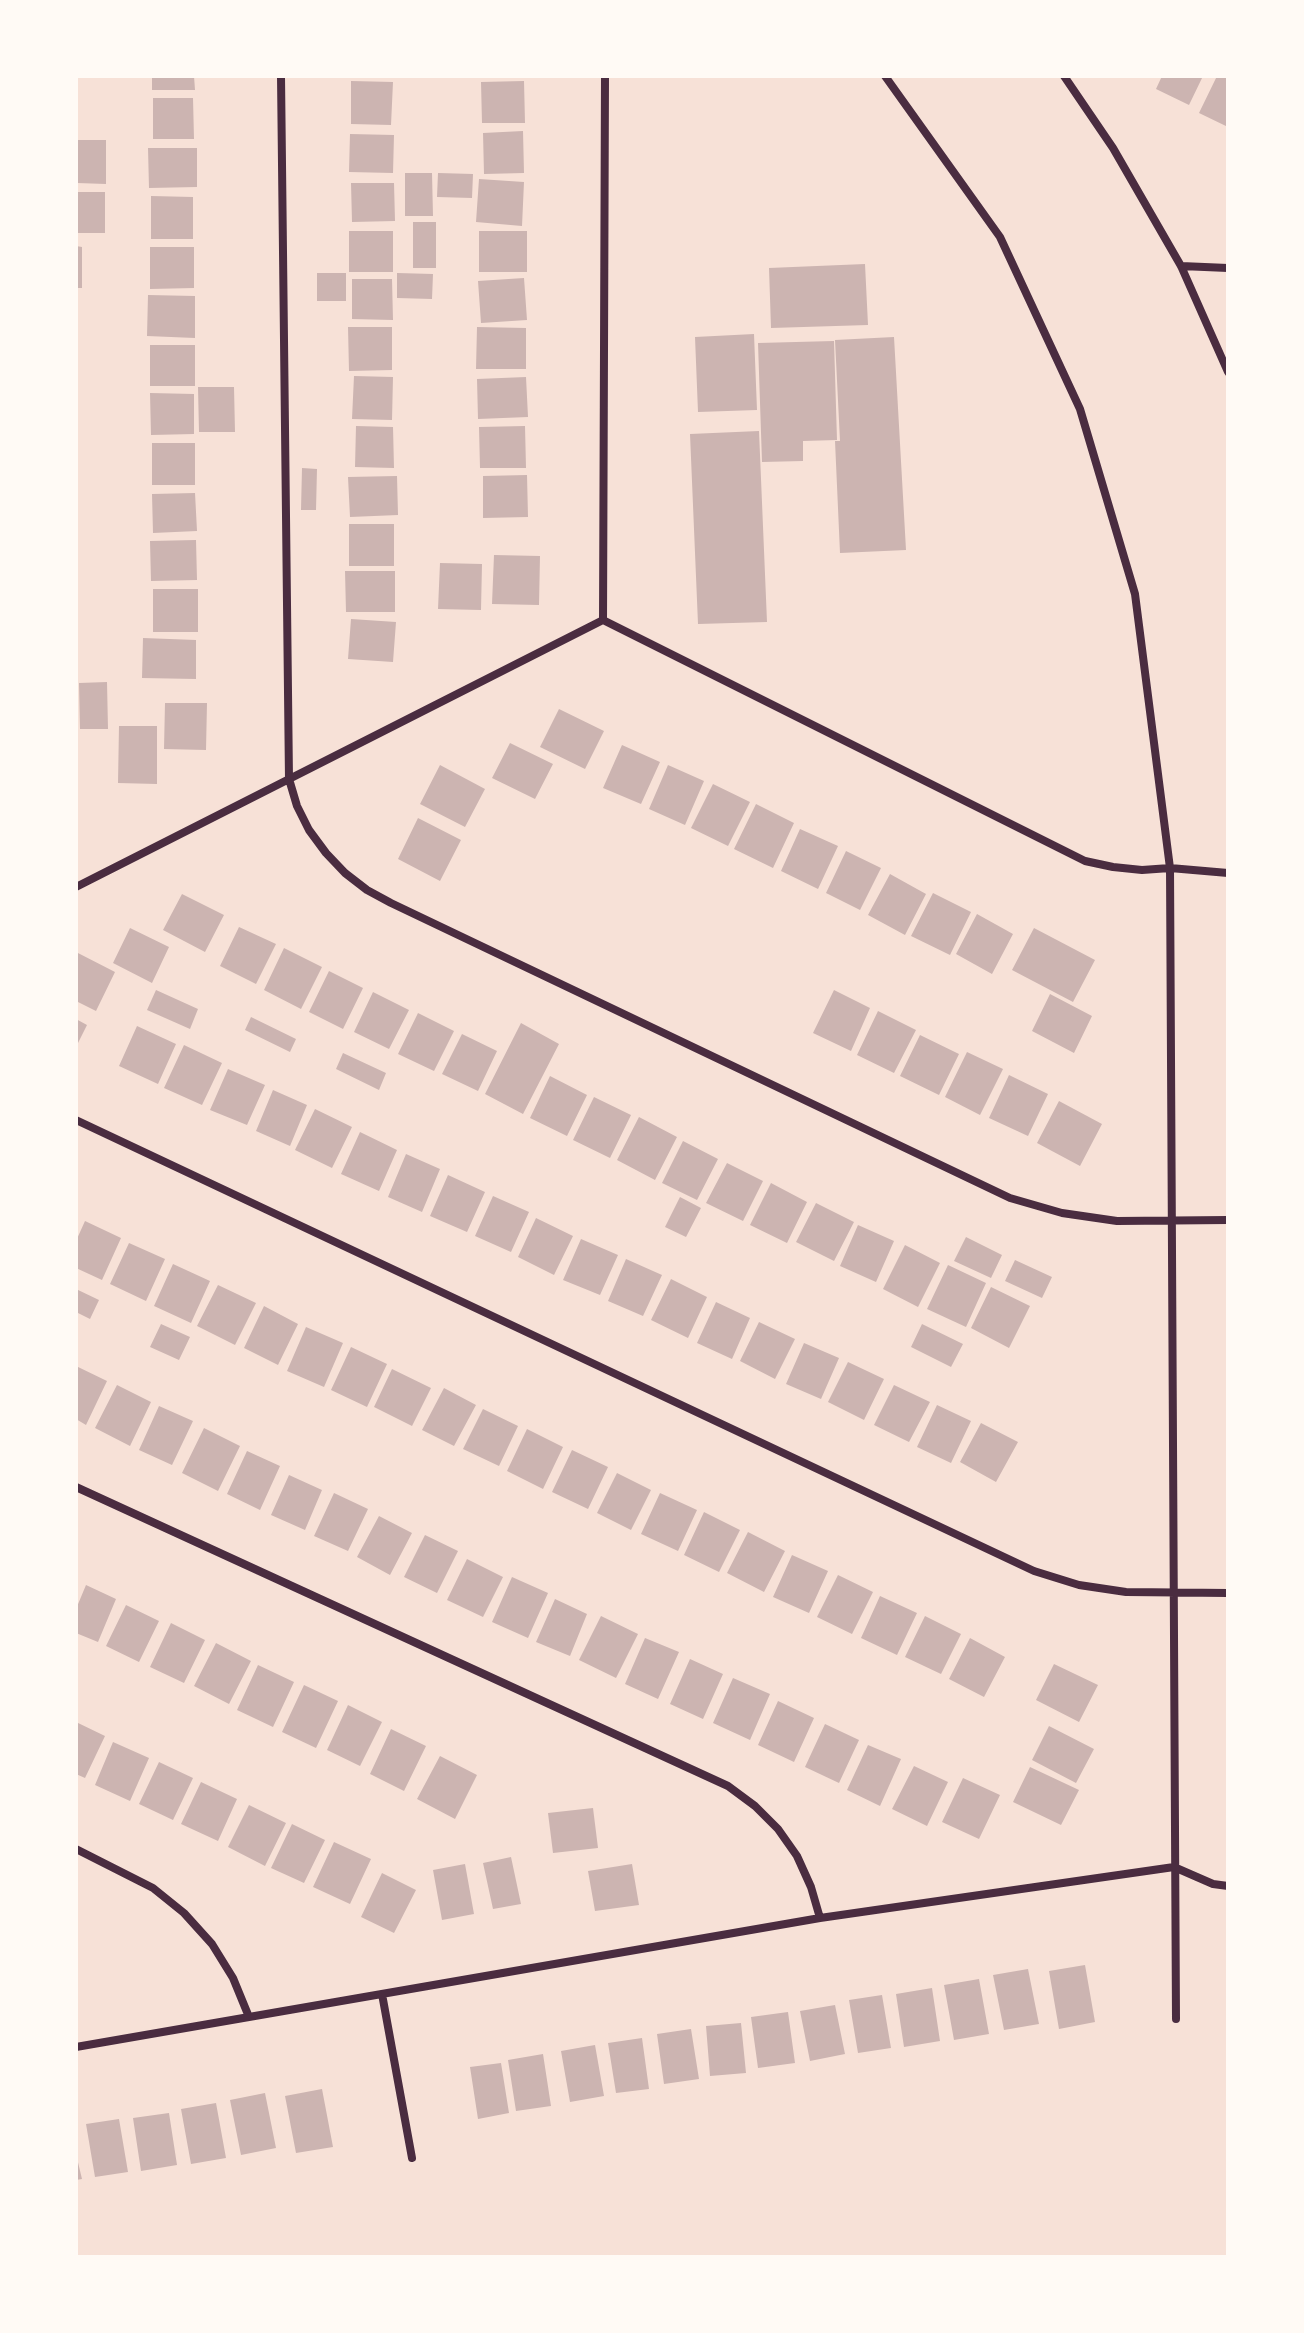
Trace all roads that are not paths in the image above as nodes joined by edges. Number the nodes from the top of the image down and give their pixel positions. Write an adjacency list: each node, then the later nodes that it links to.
1 (281, 76): 9 (street)
2 (605, 76): 8 (street)
3 (885, 76): 10 (street)
4 (1064, 76): 5 (street)
5 (1181, 266): 6 (street); 7 (street)
6 (1228, 268)
7 (1228, 372)
8 (603, 620): 9 (street); 10 (street)
9 (289, 779): 12 (street); 15 (street)
10 (1170, 868): 11 (street); 15 (street)
11 (1228, 873)
12 (76, 887)
13 (76, 1120): 17 (street)
14 (1228, 1220): 15 (street)
15 (1172, 1221): 17 (street)
16 (76, 1487): 22 (street)
17 (1174, 1593): 18 (street); 20 (street)
18 (1228, 1593)
19 (76, 1849): 24 (street)
20 (1174, 1867): 21 (street); 22 (street); 25 (street)
21 (1228, 1886)
22 (820, 1918): 23 (street)
23 (382, 1994): 24 (street); 27 (street)
24 (249, 2017): 26 (street)
25 (1176, 2019)
26 (76, 2047)
27 (412, 2158)

